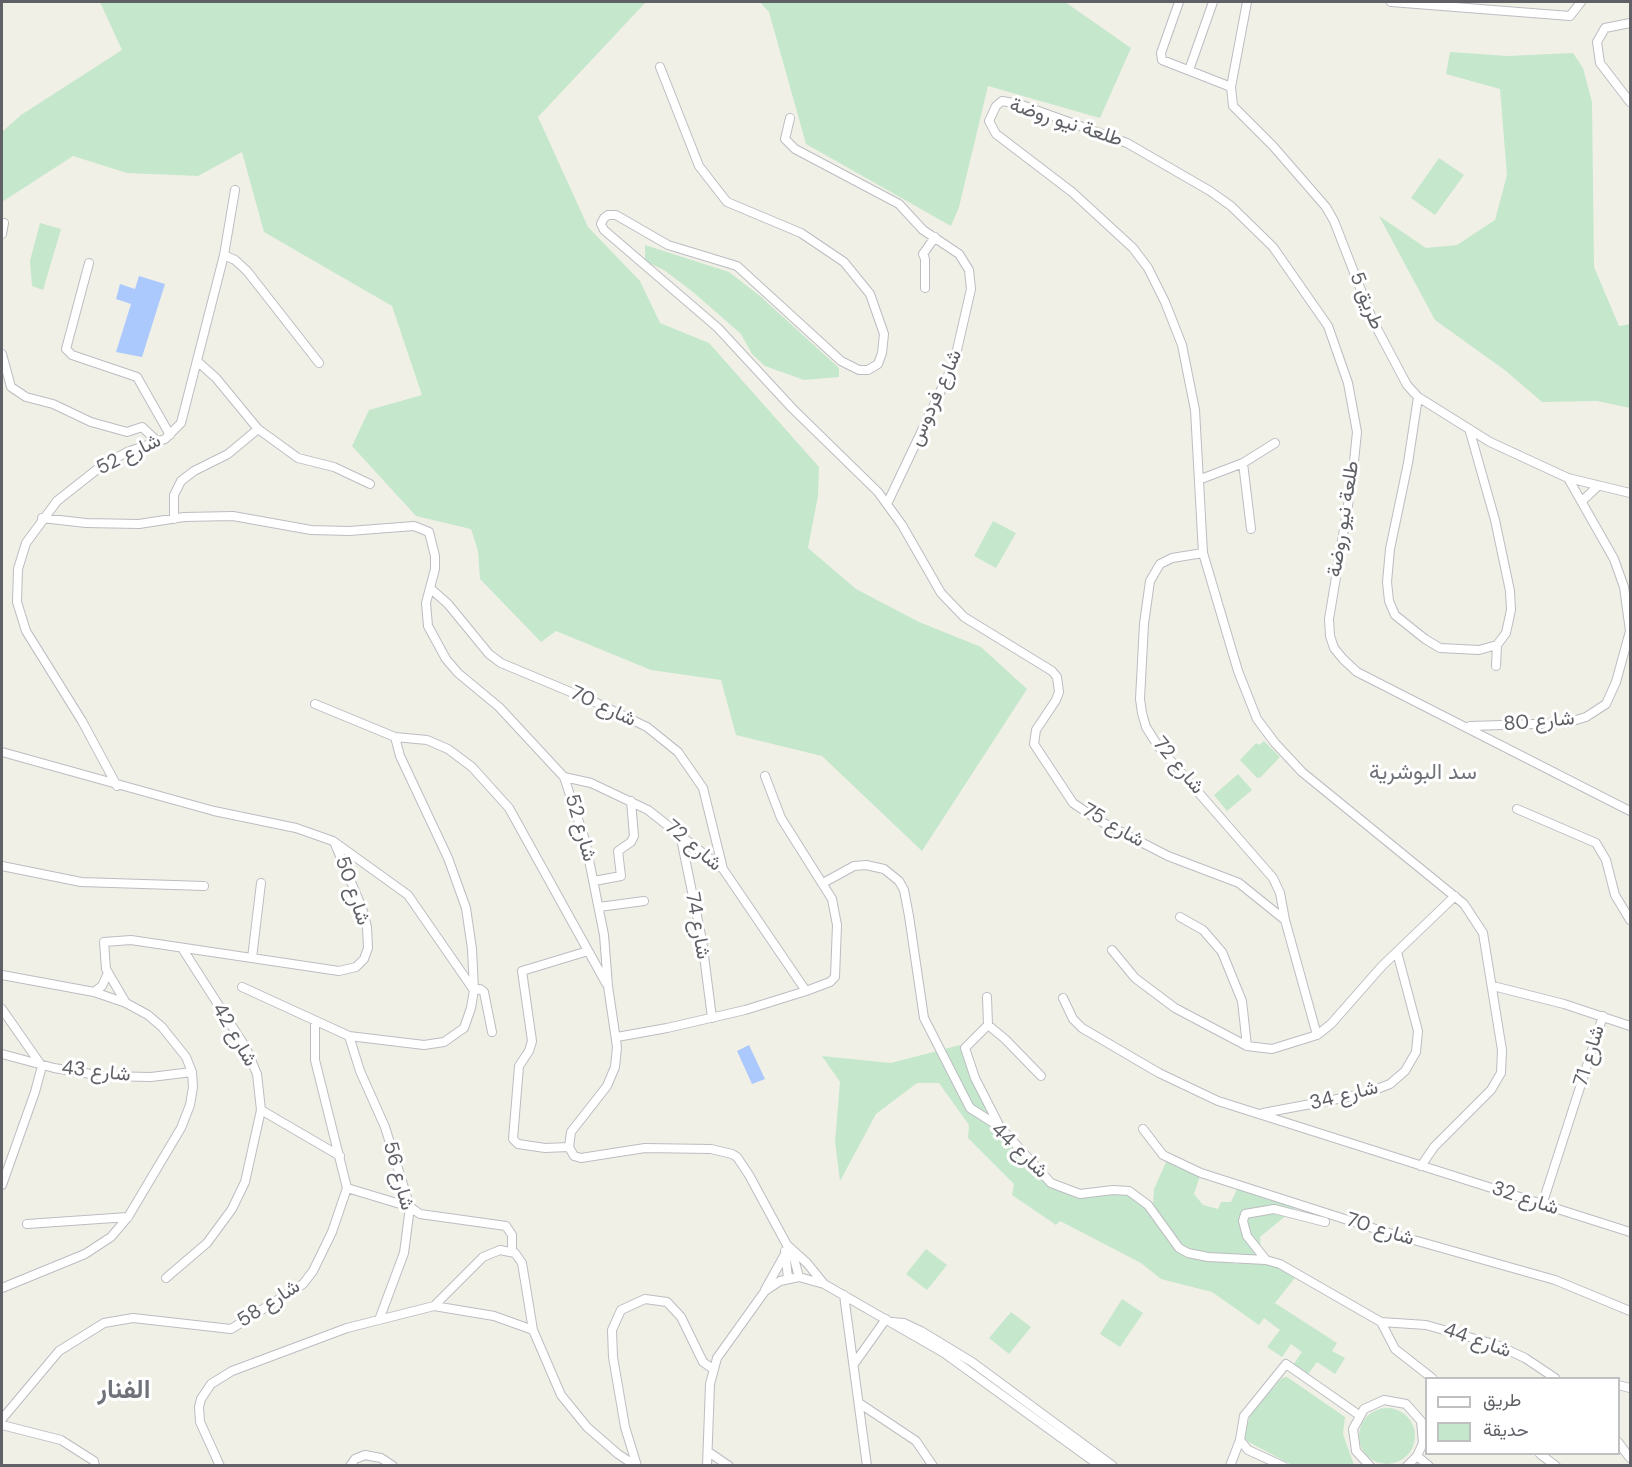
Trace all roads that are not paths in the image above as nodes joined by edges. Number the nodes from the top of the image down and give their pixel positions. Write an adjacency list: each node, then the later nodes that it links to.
1 (1179, 2): 8 (street)
2 (1213, 2): 8 (street)
3 (1247, 2): 9 (street, طريق 5)
4 (1391, 2): 5 (street)
5 (1581, 2)
6 (1630, 23): 10 (street)
7 (660, 67): 34 (street)
8 (1189, 70): 9 (street)
9 (1231, 87): 22 (street, طريق 5)
10 (1630, 102)
11 (790, 118): 15 (street, شارع فردوس)
12 (235, 190): 16 (street, شارع 52)
13 (4, 224): 14 (street)
14 (2, 234)
15 (935, 237): 18 (street); 33 (street, شارع فردوس)
16 (224, 255): 20 (street, شارع 52); 21 (street)
17 (89, 263): 25 (street)
18 (925, 288)
19 (2, 354): 26 (street)
20 (197, 361): 23 (street); 25 (street, شارع 52)
21 (319, 363)
22 (1418, 397): 24 (street, طريق 5); 43 (street)
23 (258, 429): 31 (street); 39 (street)
24 (1470, 432): 29 (street, طريق 5); 43 (street)
25 (170, 435): 26 (street, شارع 52)
26 (158, 442): 38 (street, شارع 52)
27 (1275, 443): 28 (street)
28 (1243, 463): 30 (street); 40 (street)
29 (1568, 478): 32 (street, طريق 5); 36 (street, شارع 80)
30 (1201, 479): 41 (street, طلعة نيو روضة); 46 (street, طلعة نيو روضة)
31 (370, 484)
32 (1598, 486): 35 (street, طريق 5); 36 (street)
33 (895, 487): 34 (street); 37 (street, شارع فردوس)
34 (878, 492): 37 (street)
35 (1630, 493)
36 (1582, 501): 46 (street, شارع 80)
37 (886, 504): 67 (street, شارع 75)
38 (42, 518): 39 (street); 51 (street, شارع 52)
39 (174, 519): 42 (street, شارع 52)
40 (1251, 529)
41 (1203, 553): 63 (street, طلعة نيو روضة); 67 (street, شارع 72)
42 (430, 588): 50 (street, شارع 52); 58 (street, شارع 70)
43 (1497, 645): 44 (street)
44 (1496, 666)
45 (315, 704): 47 (street)
46 (1467, 726): 54 (street, طلعة نيو روضة)
47 (395, 737): 71 (street); 79 (street)
48 (2, 753): 51 (street)
49 (765, 776): 61 (street)
50 (564, 777): 52 (street, شارع 72); 59 (street, شارع 52)
51 (117, 786): 56 (street)
52 (631, 801): 55 (street, شارع 72); 59 (street)
53 (1517, 809): 68 (street)
54 (1630, 811)
55 (680, 834): 58 (street, شارع 72); 87 (street, شارع 74)
56 (333, 841): 73 (street, شارع 50); 79 (street, شارع 50)
57 (2, 866): 62 (street)
58 (723, 869): 80 (street, شارع 72)
59 (594, 882): 65 (street, شارع 52)
60 (261, 883): 73 (street)
61 (823, 883): 80 (street); 104 (street, شارع 44)
62 (204, 886)
63 (1455, 896): 72 (street); 77 (street, طلعة نيو روضة)
64 (644, 901): 65 (street)
65 (598, 907): 76 (street, شارع 52)
66 (1180, 917): 97 (street)
67 (1285, 920): 88 (street)
68 (1630, 920)
69 (182, 948): 73 (street, شارع 50); 74 (street, شارع 50); 102 (street, شارع 42)
70 (1112, 950): 97 (street)
71 (588, 951): 76 (street); 106 (street)
72 (1397, 952): 90 (street); 103 (street, شارع 34)
73 (252, 958)
74 (108, 973): 81 (street); 84 (street, شارع 50)
75 (2, 975): 81 (street)
76 (608, 986): 96 (street, شارع 52)
77 (1493, 986): 86 (street, شارع 71); 108 (street, طلعة نيو روضة)
78 (242, 987): 89 (street)
79 (474, 990): 93 (street, شارع 50); 94 (street)
80 (806, 991): 87 (street)
81 (94, 992): 84 (street)
82 (987, 998): 91 (street)
83 (1063, 998): 103 (street, شارع 34)
84 (126, 1003): 100 (street)
85 (2, 1009): 99 (street)
86 (1603, 1016): 92 (street); 111 (street, شارع 71)
87 (712, 1018): 96 (street)
88 (1312, 1019): 90 (street); 95 (street)
89 (315, 1022): 94 (street); 107 (street, شارع 58)
90 (1331, 1024): 95 (street)
91 (988, 1025): 101 (street); 104 (street)
92 (1630, 1026)
93 (492, 1032)
94 (349, 1035): 112 (street, شارع 56)
95 (1317, 1035): 97 (street)
96 (617, 1037): 106 (street, شارع 52)
97 (1247, 1046)
98 (2, 1054): 99 (street, شارع 43)
99 (42, 1065): 100 (street, شارع 43); 109 (street)
100 (192, 1072): 113 (street)
101 (1041, 1076)
102 (261, 1110): 107 (street); 121 (street, شارع 42)
103 (1262, 1113): 108 (street, شارع 34)
104 (1000, 1127): 119 (street, شارع 44)
105 (1143, 1128): 128 (street, شارع 70)
106 (569, 1147): 117 (street)
107 (340, 1156): 110 (street, شارع 58)
108 (1420, 1166): 111 (street, شارع 32)
109 (2, 1185)
110 (347, 1188): 112 (street); 139 (street, شارع 58)
111 (1542, 1205): 116 (street, شارع 32)
112 (410, 1207): 118 (street); 129 (street, شارع 56)
113 (128, 1217): 115 (street); 124 (street)
114 (1325, 1222): 119 (street)
115 (27, 1224)
116 (1630, 1232)
117 (788, 1250): 120 (street); 122 (street); 123 (street); 125 (street)
118 (512, 1251): 127 (street); 132 (street)
119 (1266, 1260): 131 (street, شارع 44)
120 (799, 1277): 122 (street); 123 (street)
121 (166, 1278)
122 (788, 1278): 125 (street)
123 (824, 1284): 126 (street)
124 (2, 1288)
125 (765, 1291): 134 (street)
126 (844, 1295): 130 (street); 133 (street)
127 (434, 1306): 129 (street); 132 (street)
128 (1630, 1311)
129 (380, 1320): 149 (street)
130 (889, 1320): 133 (street); 157 (street); 158 (street)
131 (1381, 1322): 135 (street); 136 (street, شارع 44)
132 (533, 1330): 152 (street)
133 (854, 1364): 137 (street)
134 (713, 1369): 143 (street); 152 (street)
135 (1431, 1377)
136 (1554, 1377)
137 (859, 1403): 155 (street); 156 (street)
138 (1359, 1415): 141 (street); 145 (street); 147 (street)
139 (2, 1419)
140 (2, 1425): 148 (street)
141 (1240, 1440): 159 (street); 160 (street)
142 (1620, 1445): 146 (street)
143 (710, 1453): 153 (street); 154 (street)
144 (1541, 1455): 163 (street)
145 (1417, 1456): 161 (street); 162 (street)
146 (1630, 1458)
147 (1366, 1464)
148 (95, 1466)
149 (220, 1466)
150 (350, 1466): 151 (street)
151 (393, 1466)
152 (637, 1466)
153 (707, 1466)
154 (729, 1466)
155 (867, 1466)
156 (933, 1466)
157 (1100, 1466)
158 (1113, 1466)
159 (1230, 1466)
160 (1283, 1466)
161 (1407, 1466)
162 (1430, 1466)
163 (1556, 1466)

